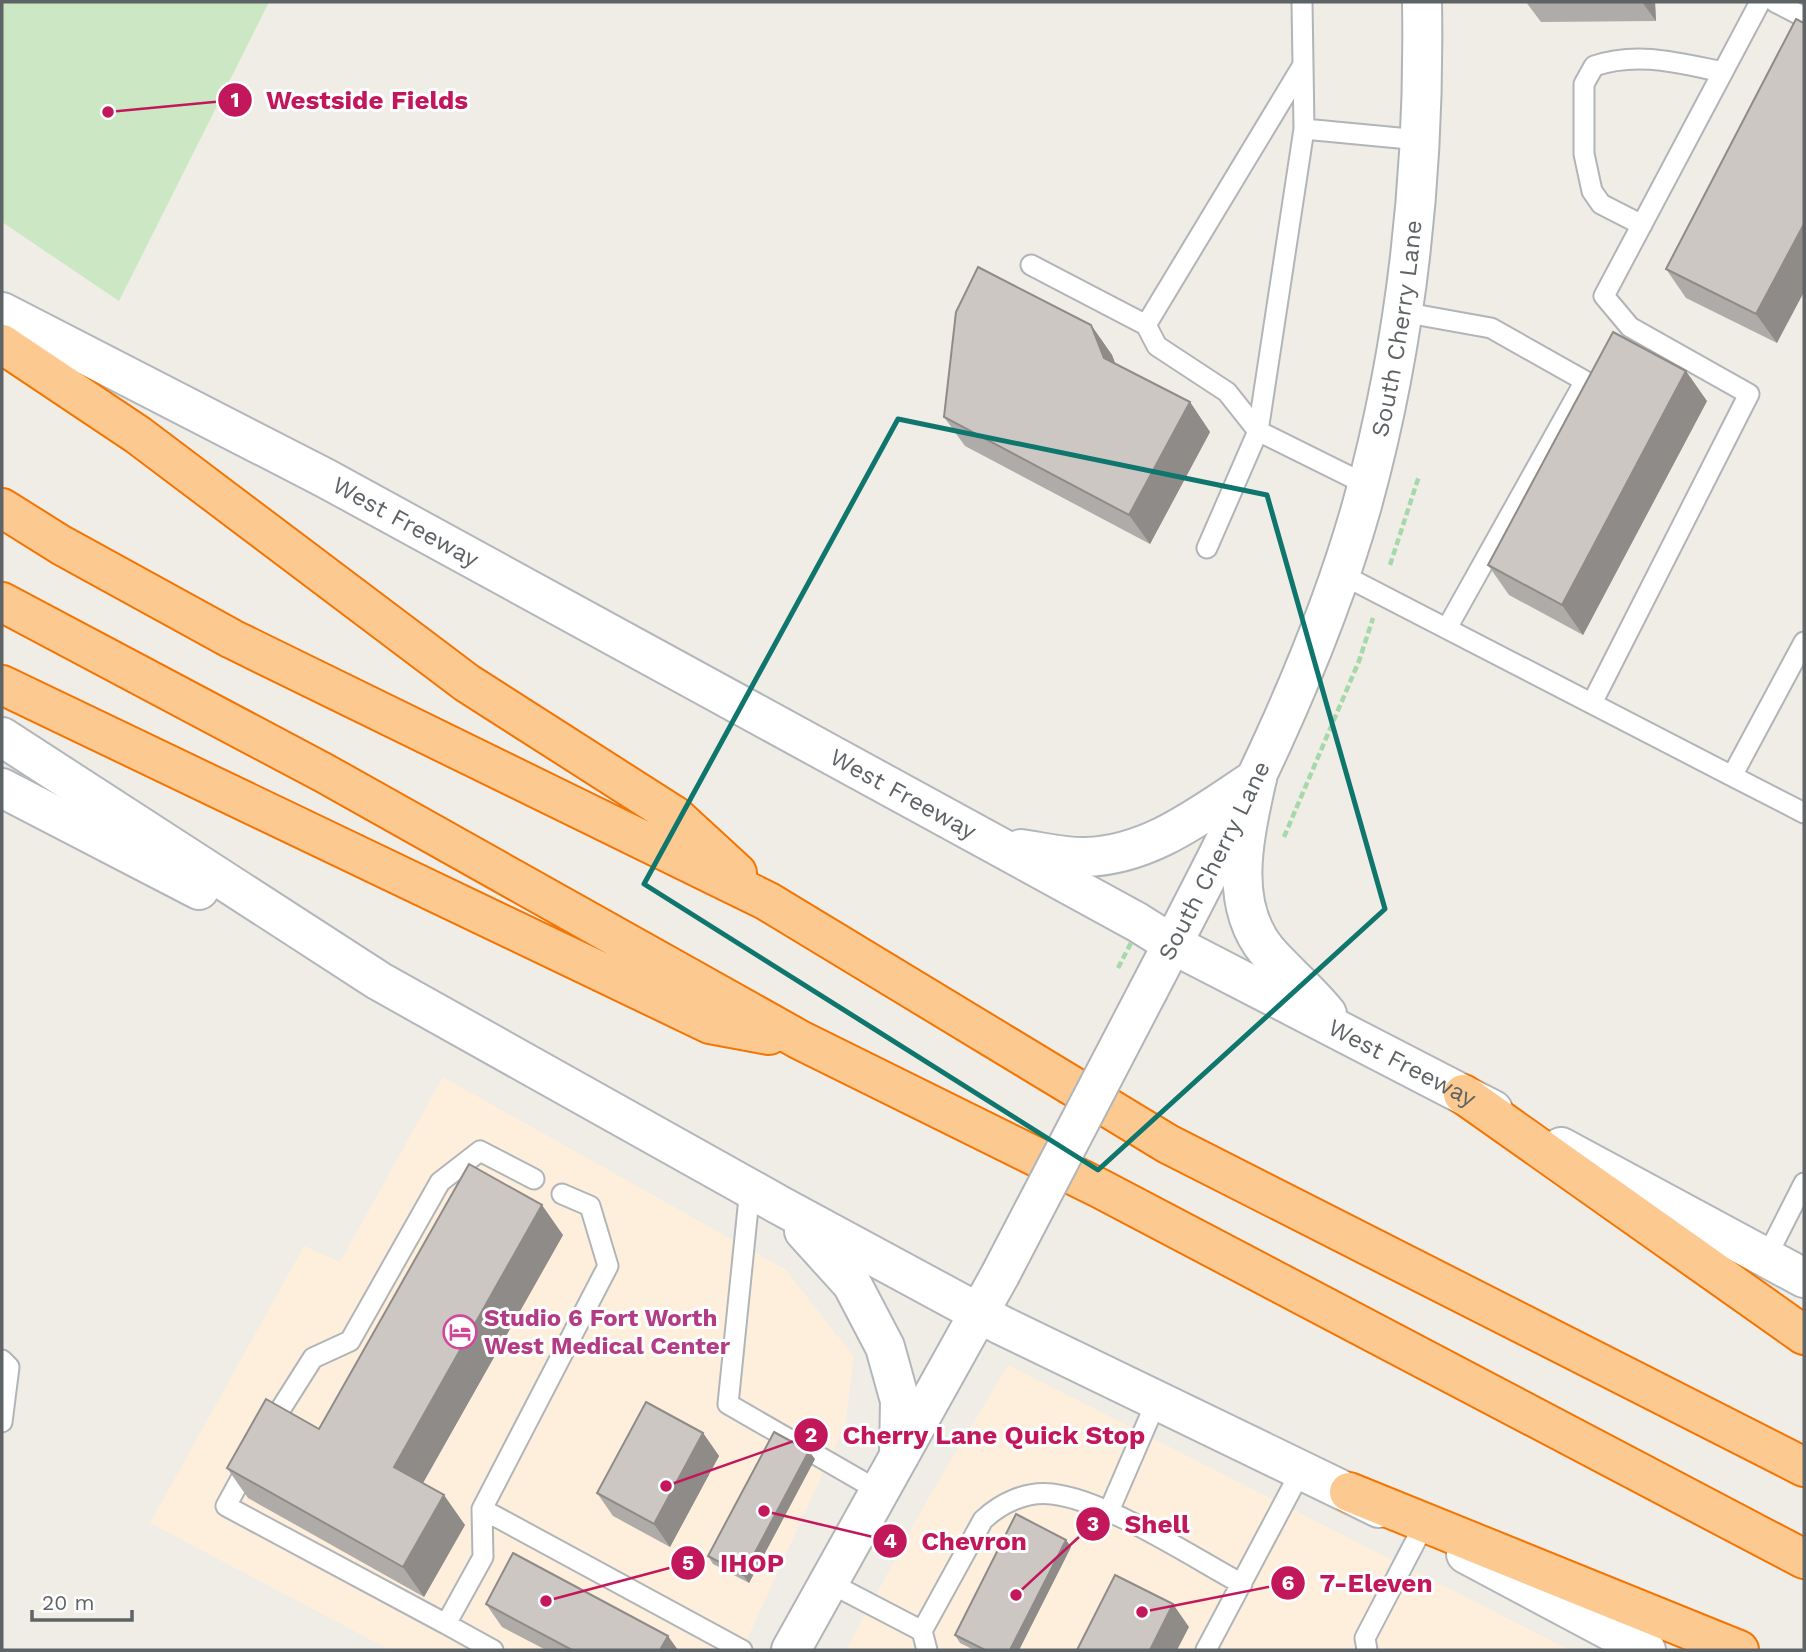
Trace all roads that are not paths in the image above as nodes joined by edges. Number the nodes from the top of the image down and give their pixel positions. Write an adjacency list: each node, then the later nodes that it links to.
1 (1303, 2): 6 (lane)
2 (1422, 2): 9 (main road, South Cherry Lane)
3 (1760, 2): 7 (lane)
4 (1775, 2): 5 (lane)
5 (1804, 17)
6 (1303, 64): 8 (lane); 14 (lane)
7 (1723, 72): 10 (lane); 10 (lane)
8 (1304, 130): 9 (lane); 16 (lane)
9 (1420, 140): 13 (main road, South Cherry Lane)
10 (1642, 225): 25 (lane)
11 (1031, 265): 14 (lane)
12 (2, 312): 31 (main road, West Freeway)
13 (1402, 312): 17 (main road, South Cherry Lane); 22 (lane)
14 (1146, 326): 16 (lane)
15 (2, 344): 32 (highway)
16 (1258, 431): 17 (lane); 19 (lane)
17 (1367, 485): 20 (main road, South Cherry Lane)
18 (2, 508): 32 (highway)
19 (1206, 548)
20 (1339, 573): 22 (lane); 28 (main road, South Cherry Lane)
21 (2, 602): 36 (highway)
22 (1447, 628): 25 (lane)
23 (1804, 642): 27 (lane)
24 (2, 685): 36 (highway)
25 (1592, 704): 27 (lane)
26 (2, 737): 34 (main road)
27 (1732, 776): 30 (lane)
28 (1257, 778): 31 (main road); 33 (main road, South Cherry Lane); 35 (main road)
29 (2, 788): 34 (main road)
30 (1804, 813)
31 (999, 847): 33 (main road, West Freeway)
32 (767, 901): 50 (highway)
33 (1172, 944): 35 (main road, West Freeway); 44 (main road, South Cherry Lane, bridge)
34 (379, 981): 41 (main road)
35 (1341, 1032): 37 (main road, West Freeway)
36 (800, 1040): 57 (highway)
37 (1463, 1094): 42 (main road, West Freeway); 45 (highway)
38 (534, 1179): 60 (lane)
39 (1804, 1183): 42 (lane)
40 (562, 1194): 54 (lane)
41 (765, 1197): 44 (main road); 49 (main road); 52 (lane)
42 (1766, 1258): 43 (main road, West Freeway)
43 (1804, 1278)
44 (980, 1314): 47 (main road); 49 (main road, South Cherry Lane)
45 (1804, 1335)
46 (2, 1360): 48 (lane)
47 (1157, 1400): 51 (main road); 55 (lane)
48 (2, 1422)
49 (899, 1456): 52 (main road, South Cherry Lane)
50 (1804, 1467)
51 (1302, 1469): 53 (main road); 59 (lane)
52 (879, 1491): 58 (main road, South Cherry Lane)
53 (1349, 1492): 56 (highway)
54 (482, 1509): 60 (lane); 64 (lane)
55 (1109, 1511): 59 (lane); 62 (lane)
56 (1423, 1527): 61 (highway); 67 (lane)
57 (1804, 1559)
58 (828, 1582): 62 (lane); 65 (main road, South Cherry Lane)
59 (1242, 1584): 66 (lane)
60 (446, 1624): 63 (lane)
61 (1611, 1628): 68 (main road); 69 (highway)
62 (925, 1641)
63 (486, 1648)
64 (742, 1650)
65 (791, 1650)
66 (1206, 1650)
67 (1367, 1650)
68 (1646, 1650)
69 (1739, 1650)

